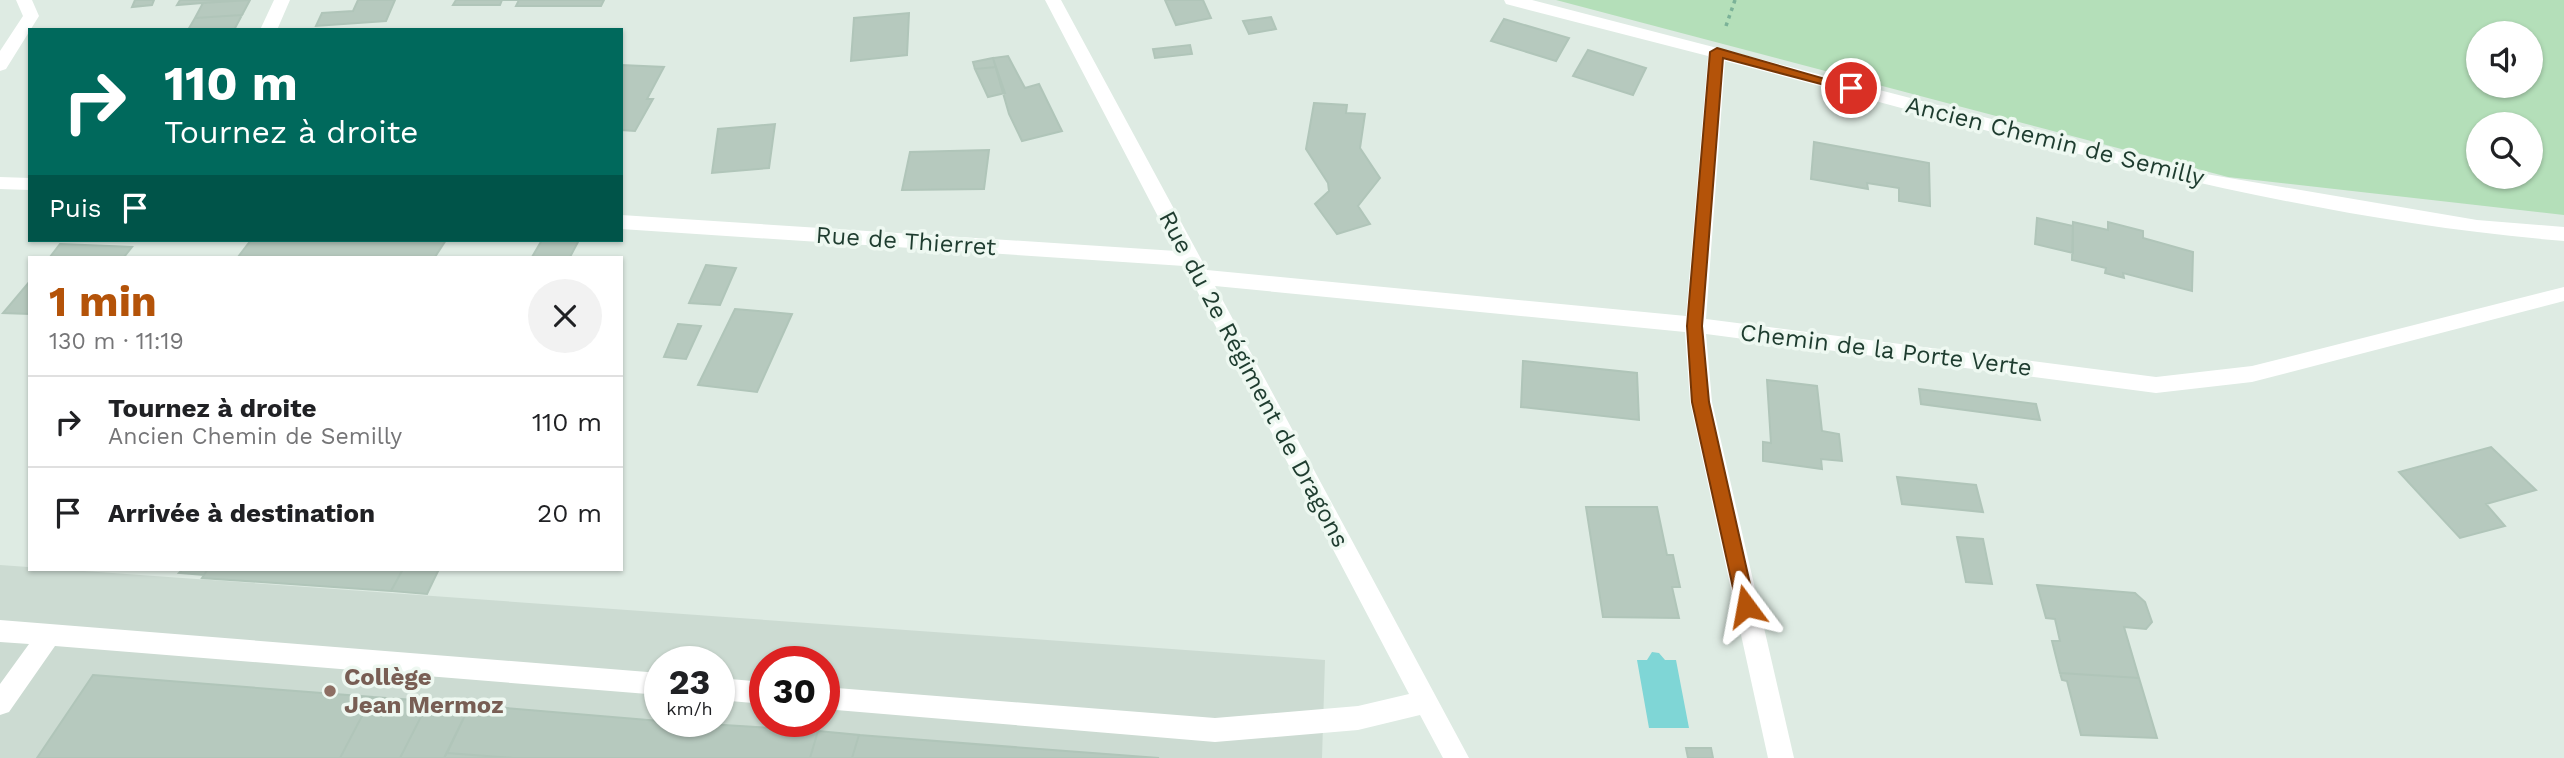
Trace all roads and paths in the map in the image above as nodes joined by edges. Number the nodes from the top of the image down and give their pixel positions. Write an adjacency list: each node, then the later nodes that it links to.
1 (24, 0): 7 (street)
2 (282, 0): 5 (street)
3 (1053, 0): 12 (street, Rue du 2e Régiment de Dragons)
4 (1512, 0): 6 (street, Ancien Chemin de Semilly)
5 (269, 28)
6 (1717, 52): 11 (street, Ancien Chemin de Semilly); 14 (street)
7 (0, 65)
8 (0, 183): 9 (street)
9 (28, 184)
10 (623, 222): 12 (street, Rue de Thierret)
11 (2564, 234)
12 (1195, 268): 14 (street, Chemin de la Porte Verte); 19 (street, Rue du 2e Régiment de Dragons)
13 (2564, 294): 14 (street, Chemin de la Porte Verte)
14 (1695, 326): 22 (street)
15 (0, 631): 16 (street)
16 (49, 635): 17 (street); 20 (street)
17 (644, 683)
18 (840, 699): 19 (street)
19 (1426, 702): 21 (street, Rue du 2e Régiment de Dragons)
20 (0, 704)
21 (1456, 758)
22 (1781, 758)

